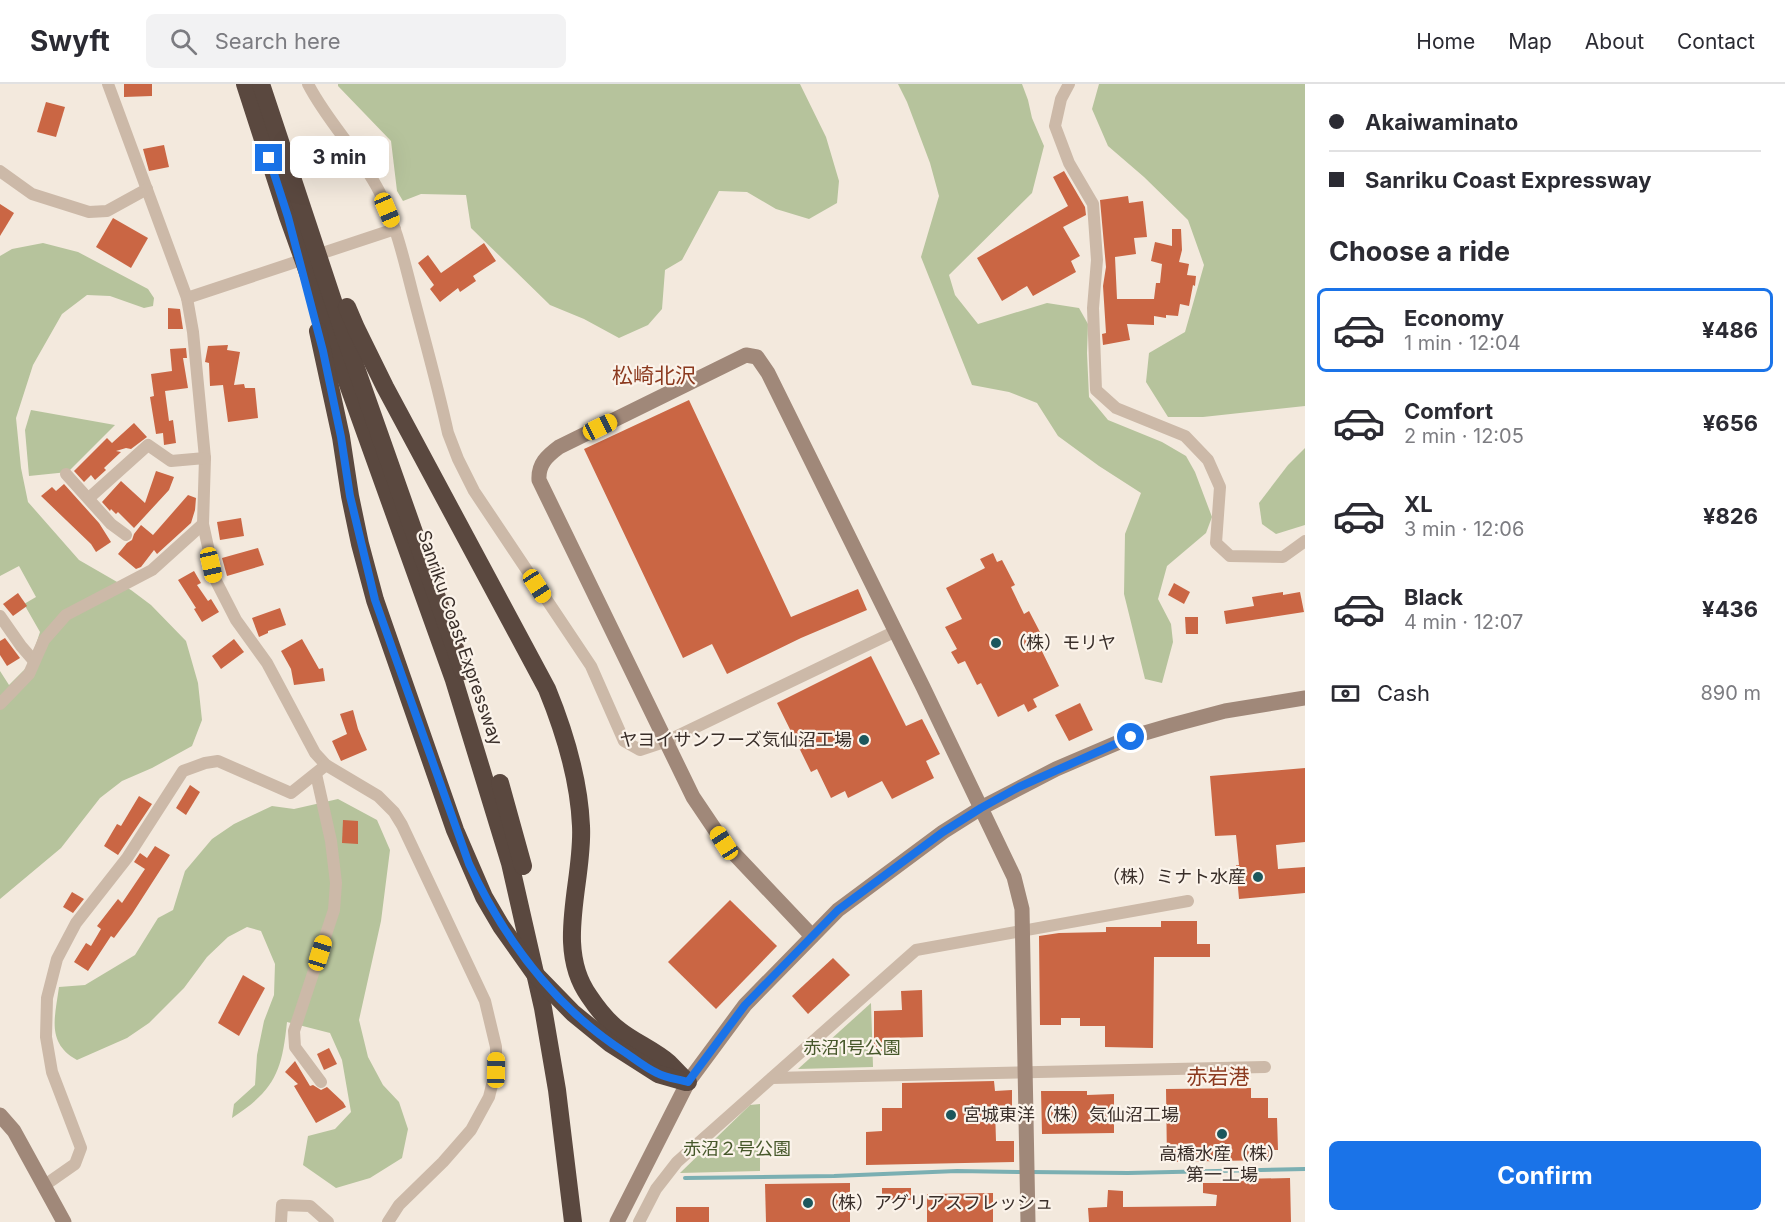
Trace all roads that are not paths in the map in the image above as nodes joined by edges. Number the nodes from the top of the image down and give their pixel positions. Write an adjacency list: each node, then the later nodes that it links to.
1 (108, 84): 7 (street)
2 (245, 84): 8 (highway, Sanriku Coast Expressway)
3 (308, 84): 9 (street)
4 (1069, 84): 16 (street)
5 (263, 89): 27 (highway, Sanriku Coast Expressway); 34 (highway)
6 (0, 171): 7 (street)
7 (147, 189): 10 (street)
8 (288, 217): 27 (highway, Sanriku Coast Expressway); 34 (highway)
9 (395, 229): 10 (street); 22 (street)
10 (188, 298): 11 (street)
11 (205, 458): 13 (street); 14 (street)
12 (66, 474): 13 (street)
13 (89, 498): 15 (street)
14 (203, 524): 19 (street); 23 (street)
15 (126, 535)
16 (1305, 541)
17 (0, 616): 19 (street)
18 (896, 632): 22 (street); 22 (street); 25 (street)
19 (34, 661): 21 (street)
20 (1305, 698): 25 (street)
21 (0, 704)
22 (667, 741): 29 (street)
23 (326, 765): 24 (street); 40 (street)
24 (316, 774): 33 (street); 36 (street)
25 (981, 808): 28 (street); 29 (street)
26 (1188, 901): 28 (street)
27 (526, 902): 41 (highway, Sanriku Coast Expressway); 42 (highway, Sanriku Coast Expressway)
28 (1022, 930): 31 (street); 32 (street)
29 (812, 936): 34 (street)
30 (1265, 1067): 31 (street)
31 (1025, 1073): 32 (street); 45 (street)
32 (772, 1078): 44 (street)
33 (321, 1082)
34 (688, 1082): 43 (street)
35 (0, 1114): 36 (street)
36 (45, 1185): 37 (street)
37 (64, 1222)
38 (281, 1222): 39 (street)
39 (328, 1222)
40 (388, 1222)
41 (573, 1222)
42 (585, 1222)
43 (617, 1222)
44 (639, 1222)
45 (1028, 1222)

